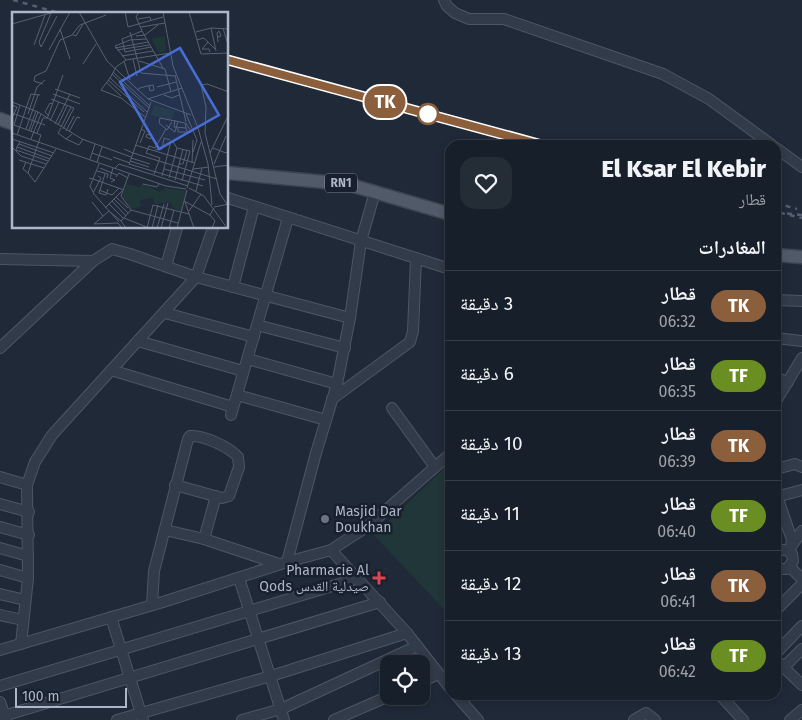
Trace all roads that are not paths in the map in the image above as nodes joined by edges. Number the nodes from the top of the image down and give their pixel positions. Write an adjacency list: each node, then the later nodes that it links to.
1 (444, 0): 4 (street)
2 (0, 119): 3 (main road)
3 (12, 123)
4 (765, 140)
5 (781, 152): 6 (street)
6 (802, 167)
7 (229, 173): 8 (main road, RN1)
8 (376, 192): 11 (main road, RN1); 15 (street)
9 (229, 198): 10 (street)
10 (254, 207): 12 (street); 24 (street)
11 (445, 213)
12 (288, 218): 15 (street); 25 (street)
13 (177, 229): 21 (street)
14 (213, 229): 23 (street)
15 (361, 241): 18 (street); 29 (street)
16 (781, 255): 17 (main road)
17 (802, 257)
18 (416, 258): 22 (street); 46 (street)
19 (0, 259): 20 (street)
20 (93, 261): 21 (street); 35 (street)
21 (166, 266): 23 (street)
22 (445, 267)
23 (196, 277): 24 (street); 28 (street)
24 (233, 287): 25 (street)
25 (265, 295): 29 (street); 30 (street)
26 (781, 300): 27 (street)
27 (802, 301)
28 (165, 312): 31 (street); 33 (street)
29 (350, 318): 36 (street)
30 (257, 325): 31 (street); 36 (street)
31 (254, 337): 37 (street)
32 (781, 339): 34 (street)
33 (138, 340): 39 (street); 40 (street)
34 (802, 341)
35 (0, 348)
36 (345, 348): 43 (street)
37 (248, 358): 40 (street); 43 (street)
38 (802, 358): 42 (street)
39 (111, 370): 45 (street); 54 (street)
40 (244, 371): 45 (street)
41 (781, 380): 42 (street)
42 (788, 382): 44 (street)
43 (337, 384): 46 (street)
44 (781, 393)
45 (237, 395): 48 (street)
46 (332, 399): 48 (street)
47 (392, 408): 50 (street)
48 (326, 420): 72 (street)
49 (445, 459): 50 (street)
50 (436, 467): 69 (street)
51 (802, 467): 52 (street)
52 (781, 468)
53 (0, 477): 54 (street)
54 (27, 484): 61 (street)
55 (175, 485): 58 (street); 58 (street); 63 (street)
56 (802, 490): 57 (street)
57 (781, 495)
58 (216, 496): 66 (street)
59 (0, 504): 61 (street)
60 (781, 509): 70 (street)
61 (29, 512): 65 (street)
62 (0, 527): 65 (street)
63 (165, 530): 66 (street); 84 (street)
64 (802, 531): 70 (street)
65 (29, 535): 71 (street)
66 (204, 539): 72 (street)
67 (0, 548): 71 (street)
68 (781, 549): 70 (street)
69 (331, 550): 72 (street); 78 (street)
70 (794, 551): 73 (street)
71 (28, 556): 76 (street)
72 (283, 563): 77 (street)
73 (790, 567): 74 (street); 79 (street)
74 (781, 569)
75 (0, 570): 76 (street)
76 (28, 578): 82 (street)
77 (239, 578): 84 (street); 86 (street)
78 (359, 578): 83 (street); 86 (street)
79 (802, 579)
80 (802, 584): 85 (street)
81 (0, 594): 82 (street)
82 (25, 600): 89 (street)
83 (380, 602): 91 (street); 92 (street)
84 (152, 605): 88 (street)
85 (781, 605)
86 (250, 612): 92 (street); 96 (street)
87 (0, 615): 89 (street)
88 (111, 617): 93 (street); 96 (street)
89 (23, 620): 93 (street)
90 (802, 626): 95 (street)
91 (407, 633): 94 (street); 103 (street)
92 (260, 640): 102 (street); 103 (street)
93 (21, 644): 98 (street)
94 (417, 646): 101 (street); 112 (street)
95 (781, 648)
96 (121, 649): 102 (street); 107 (street)
97 (802, 649): 100 (street)
98 (0, 650)
99 (781, 665): 100 (street)
100 (784, 668): 106 (street)
101 (438, 674): 104 (street); 105 (street)
102 (130, 676): 114 (street); 115 (street)
103 (271, 676): 112 (street); 114 (street)
104 (430, 678)
105 (445, 682)
106 (802, 685)
107 (0, 686)
108 (380, 700): 119 (street)
109 (460, 700): 120 (street)
110 (725, 700): 123 (street)
111 (0, 702): 115 (street)
112 (281, 709): 117 (street); 118 (street)
113 (802, 710): 124 (street)
114 (142, 716): 116 (street)
115 (3, 718)
116 (117, 720)
117 (242, 720)
118 (284, 720)
119 (334, 720)
120 (478, 720)
121 (634, 720): 122 (street)
122 (655, 720)
123 (743, 720)
124 (790, 720)

